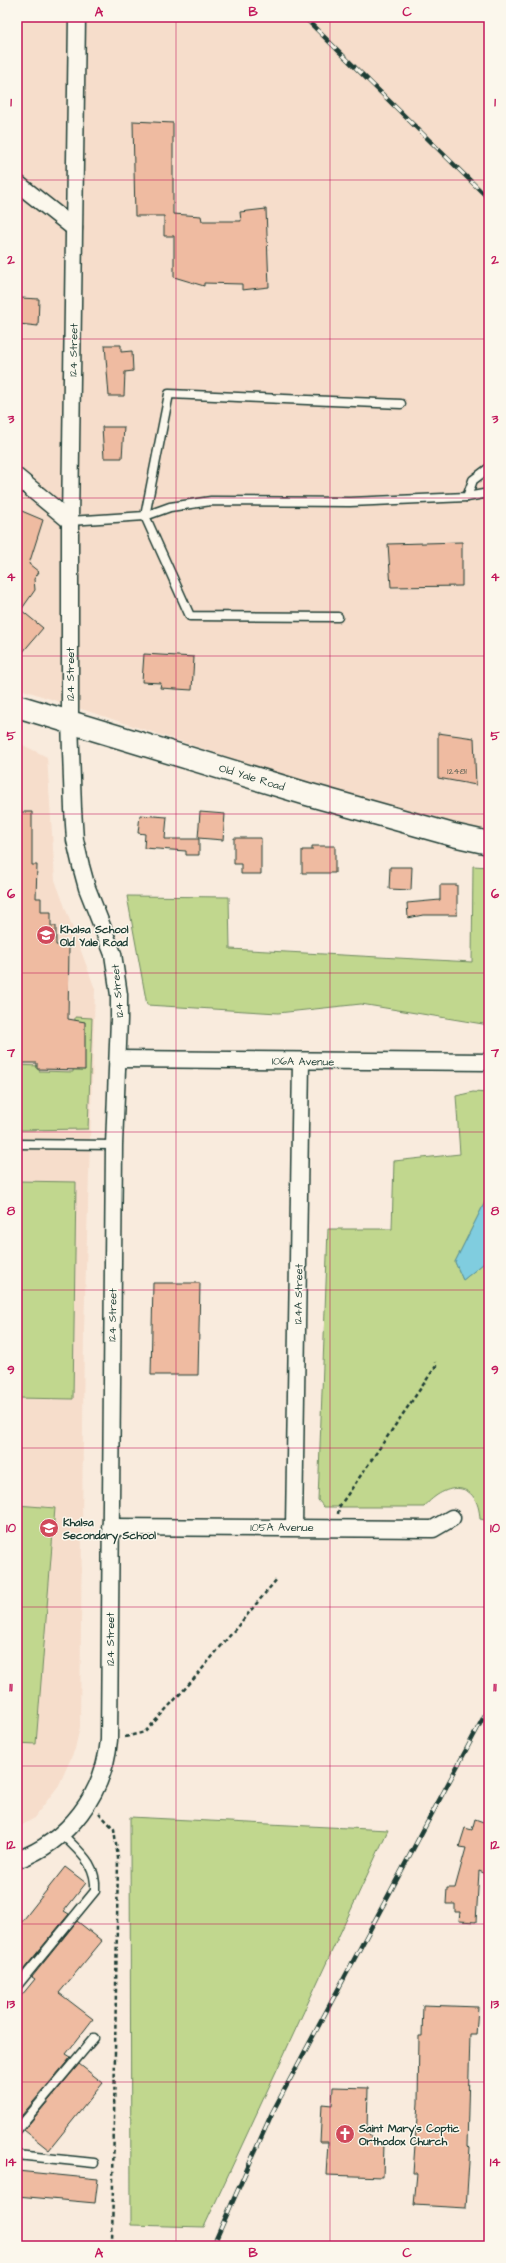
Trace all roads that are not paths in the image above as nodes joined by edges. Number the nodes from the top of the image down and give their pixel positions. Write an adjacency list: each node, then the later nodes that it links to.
1 (77, 17): 3 (street, 124 Street)
2 (17, 183): 3 (street)
3 (74, 228): 10 (street, 124 Street)
4 (401, 404): 9 (lane)
5 (489, 468): 8 (lane)
6 (17, 477): 10 (street)
7 (489, 493): 8 (lane)
8 (467, 497): 9 (lane)
9 (145, 516): 10 (lane); 11 (lane)
10 (70, 521): 13 (street, 124 Street)
11 (338, 617)
12 (17, 706): 13 (main road, Old Yale Road)
13 (70, 721): 14 (main road, Old Yale Road); 15 (street, 124 Street)
14 (489, 843)
15 (118, 1059): 16 (street, 106A Avenue); 19 (street, 124 Street)
16 (301, 1061): 17 (street, 106A Avenue); 22 (street, 124A Street)
17 (489, 1062)
18 (17, 1144): 19 (lane)
19 (114, 1144): 21 (street, 124 Street)
20 (452, 1518): 22 (street, 105A Avenue)
21 (110, 1527): 22 (street, 105A Avenue); 23 (street, 124 Street)
22 (294, 1527)
23 (61, 1833): 24 (street, 124 Street); 25 (lane)
24 (17, 1860)
25 (17, 1986)
26 (94, 2038): 27 (lane)
27 (17, 2130)
28 (17, 2155): 29 (lane)
29 (94, 2163)

